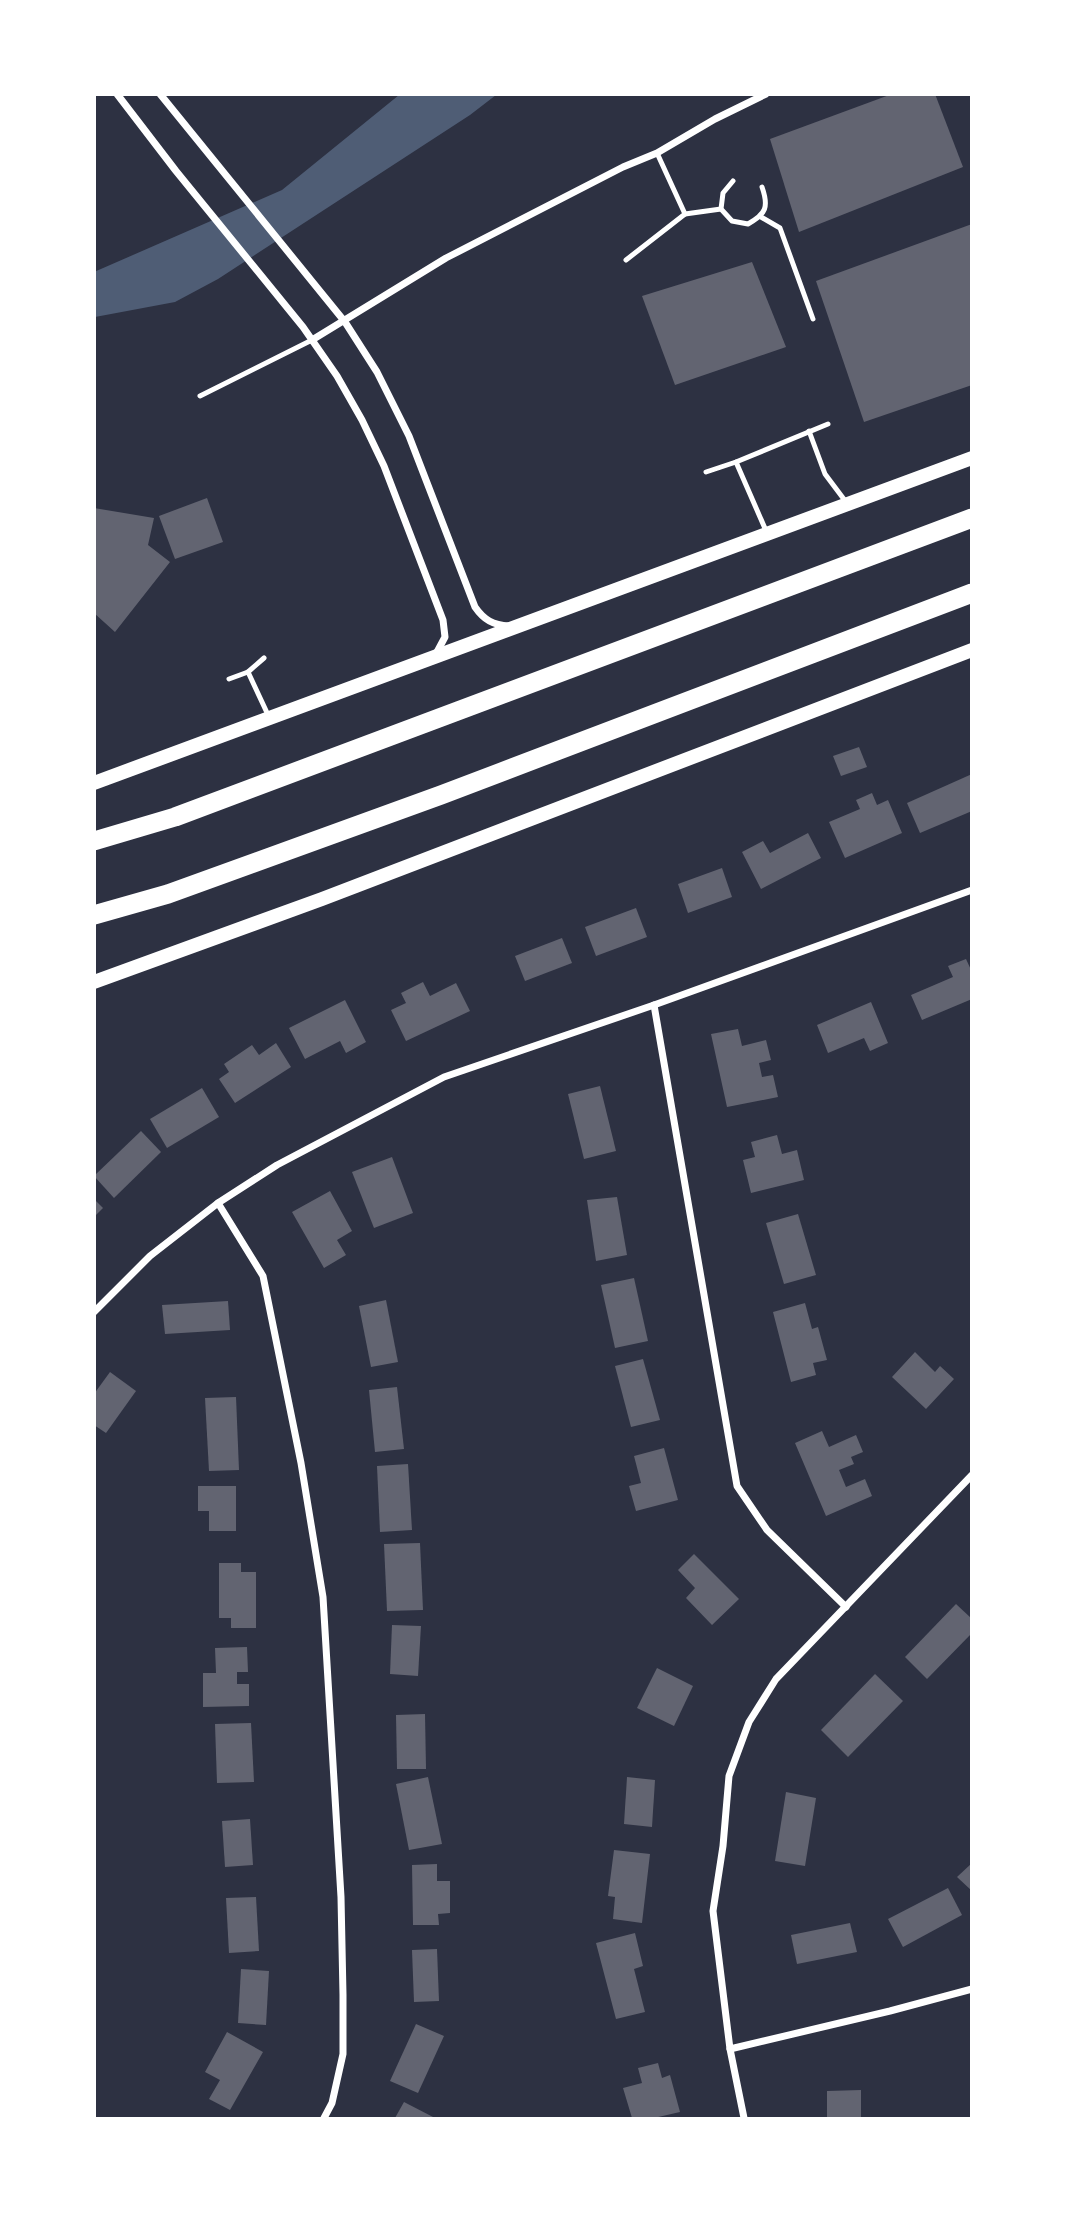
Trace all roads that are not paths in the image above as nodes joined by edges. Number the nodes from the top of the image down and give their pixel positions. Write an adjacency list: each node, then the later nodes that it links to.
1 (117, 94): 13 (street)
2 (160, 94): 12 (street)
3 (766, 94): 4 (street)
4 (657, 153): 8 (lane); 12 (street)
5 (733, 181): 7 (lane)
6 (762, 187): 9 (lane)
7 (722, 209): 8 (lane); 9 (lane)
8 (685, 214): 10 (lane)
9 (761, 216): 11 (lane)
10 (626, 260)
11 (813, 319)
12 (345, 322): 13 (street); 24 (street)
13 (312, 340): 14 (lane); 27 (street)
14 (200, 396)
15 (828, 424): 16 (lane)
16 (809, 431): 18 (lane); 20 (lane)
17 (971, 458): 20 (main road)
18 (736, 462): 19 (lane); 22 (lane)
19 (706, 472)
20 (847, 505): 22 (main road)
21 (971, 518): 32 (highway)
22 (768, 534): 24 (main road)
23 (971, 593): 34 (highway)
24 (520, 626): 27 (main road)
25 (971, 650): 35 (main road)
26 (264, 657): 28 (lane)
27 (428, 660): 30 (main road)
28 (248, 672): 29 (lane); 30 (lane)
29 (229, 679)
30 (270, 719): 31 (main road)
31 (94, 783)
32 (94, 841)
33 (971, 890): 36 (street)
34 (94, 915)
35 (94, 982)
36 (654, 1005): 37 (street); 40 (street)
37 (218, 1203): 38 (street); 43 (street)
38 (94, 1312)
39 (971, 1475): 40 (street)
40 (846, 1606): 42 (street)
41 (971, 1989): 42 (street)
42 (730, 2049): 44 (street)
43 (324, 2119)
44 (744, 2119)

